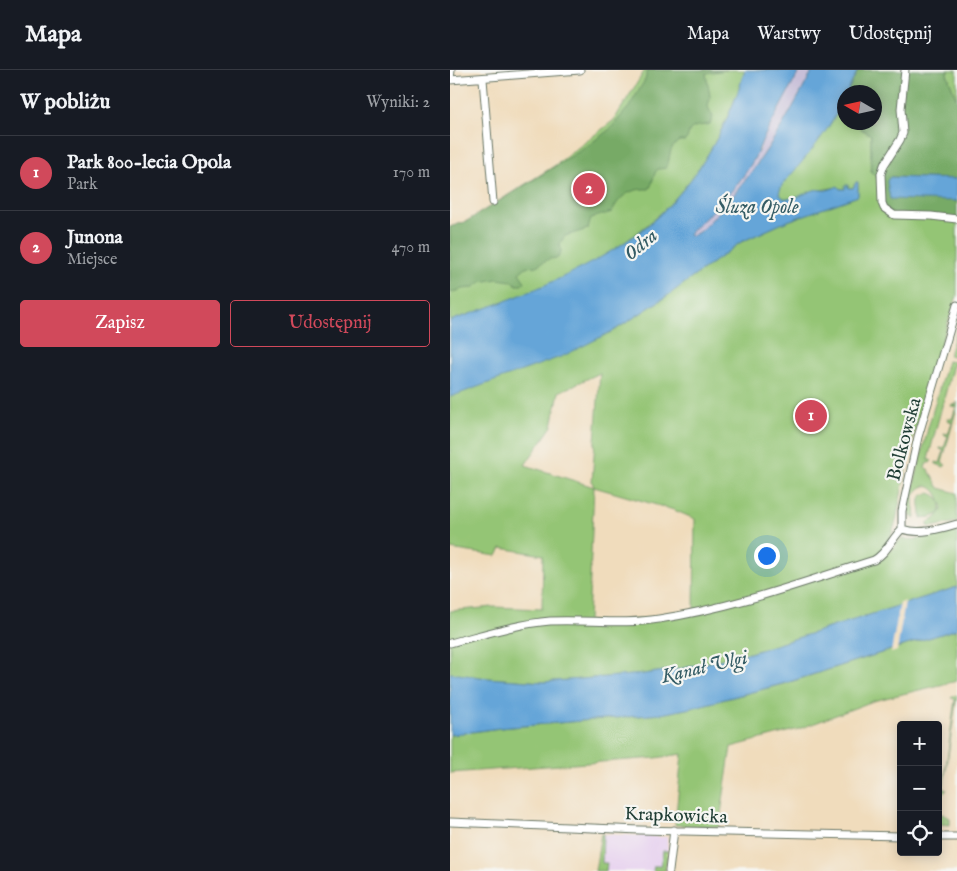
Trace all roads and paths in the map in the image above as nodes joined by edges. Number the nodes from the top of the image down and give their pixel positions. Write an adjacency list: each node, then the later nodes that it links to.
1 (451, 70): 5 (street)
2 (580, 70): 4 (street)
3 (905, 70): 7 (street)
4 (483, 79): 5 (street); 6 (street)
5 (450, 80)
6 (493, 202)
7 (957, 219)
8 (957, 305): 10 (street, Bolkowska)
9 (957, 524): 10 (street)
10 (902, 529): 11 (street)
11 (450, 643)
12 (450, 822): 13 (street, Krapkowicka)
13 (674, 830): 14 (street, Krapkowicka); 17 (street)
14 (897, 836)
15 (942, 837): 16 (street)
16 (957, 838)
17 (668, 871)

